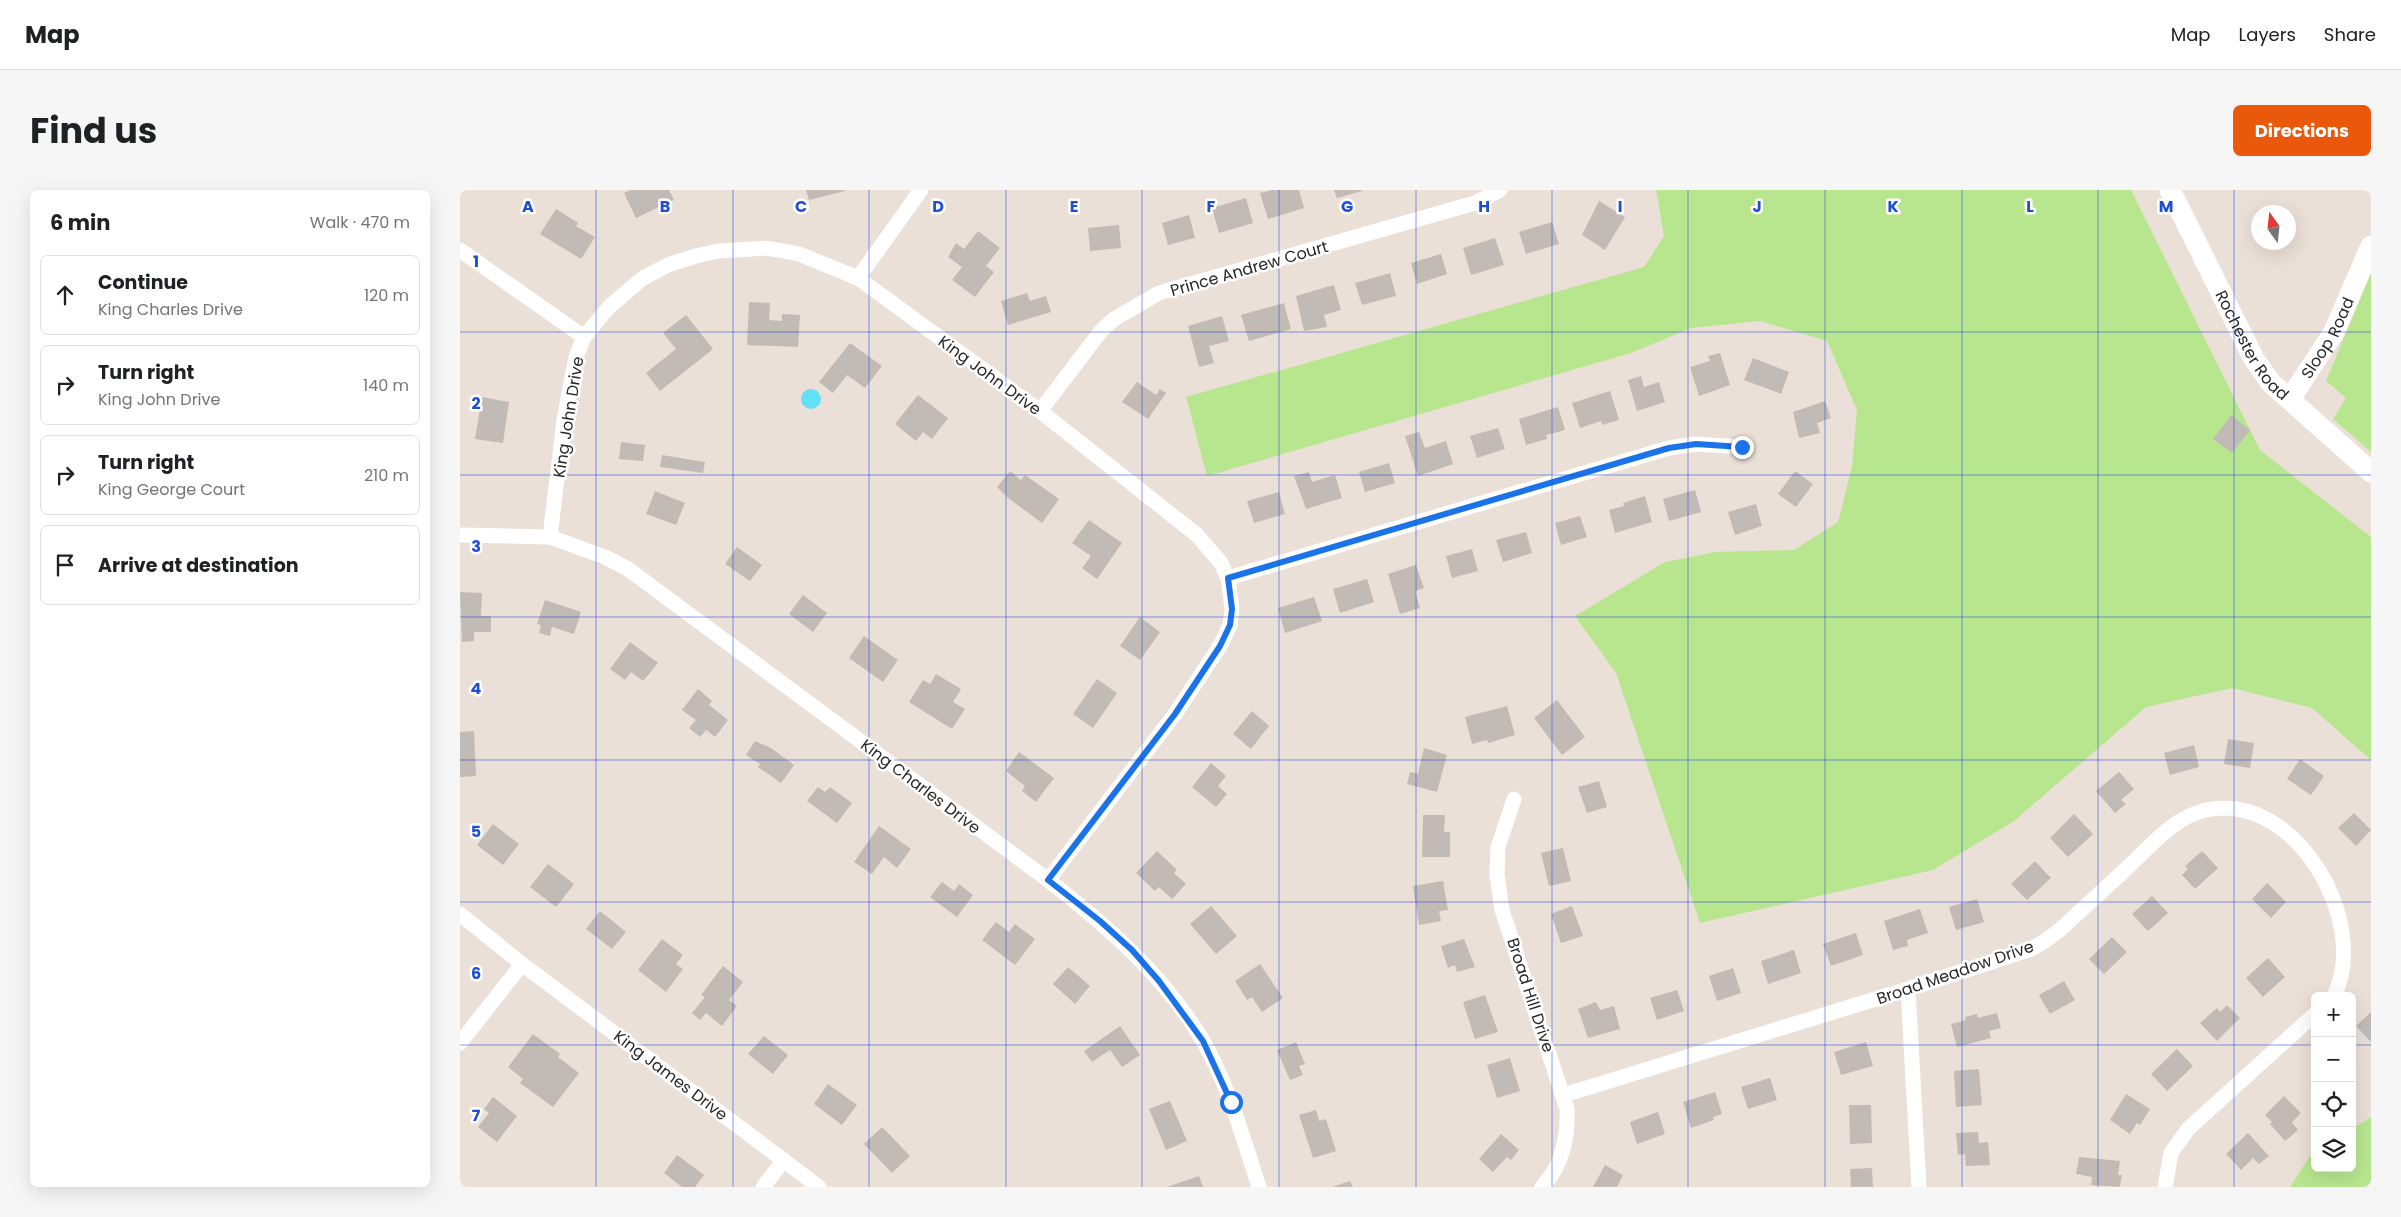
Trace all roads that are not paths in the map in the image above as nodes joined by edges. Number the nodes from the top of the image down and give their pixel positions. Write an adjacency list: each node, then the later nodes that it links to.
1 (922, 190): 6 (street)
2 (1500, 190): 9 (street, Prince Andrew Court)
3 (2170, 190): 8 (street, Rochester Road)
4 (2371, 246): 8 (street, Sloop Road)
5 (460, 250): 7 (street)
6 (858, 278): 7 (street, King John Drive); 9 (street, King John Drive)
7 (584, 337): 13 (street, King John Drive)
8 (2290, 400): 11 (street, Rochester Road)
9 (1040, 411): 14 (street, King John Drive)
10 (1742, 447): 14 (street)
11 (2371, 472)
12 (460, 535): 13 (street, King Charles Drive)
13 (550, 537): 16 (street, King Charles Drive)
14 (1228, 578): 16 (street, King John Drive)
15 (1514, 799): 23 (street, Broad Hill Drive)
16 (1048, 880): 27 (street, King Charles Drive)
17 (460, 914): 18 (street, King James Drive)
18 (522, 964): 22 (street); 24 (street, King James Drive)
19 (1908, 989): 20 (street, Broad Meadow Drive); 23 (street, Broad Meadow Drive); 29 (street)
20 (2337, 992)
21 (2311, 1018): 30 (street)
22 (460, 1043)
23 (1564, 1095): 28 (street, Broad Hill Drive)
24 (784, 1160): 25 (street); 26 (street, King James Drive)
25 (763, 1187)
26 (819, 1187)
27 (1259, 1187)
28 (1542, 1187)
29 (1919, 1187)
30 (2165, 1187)

